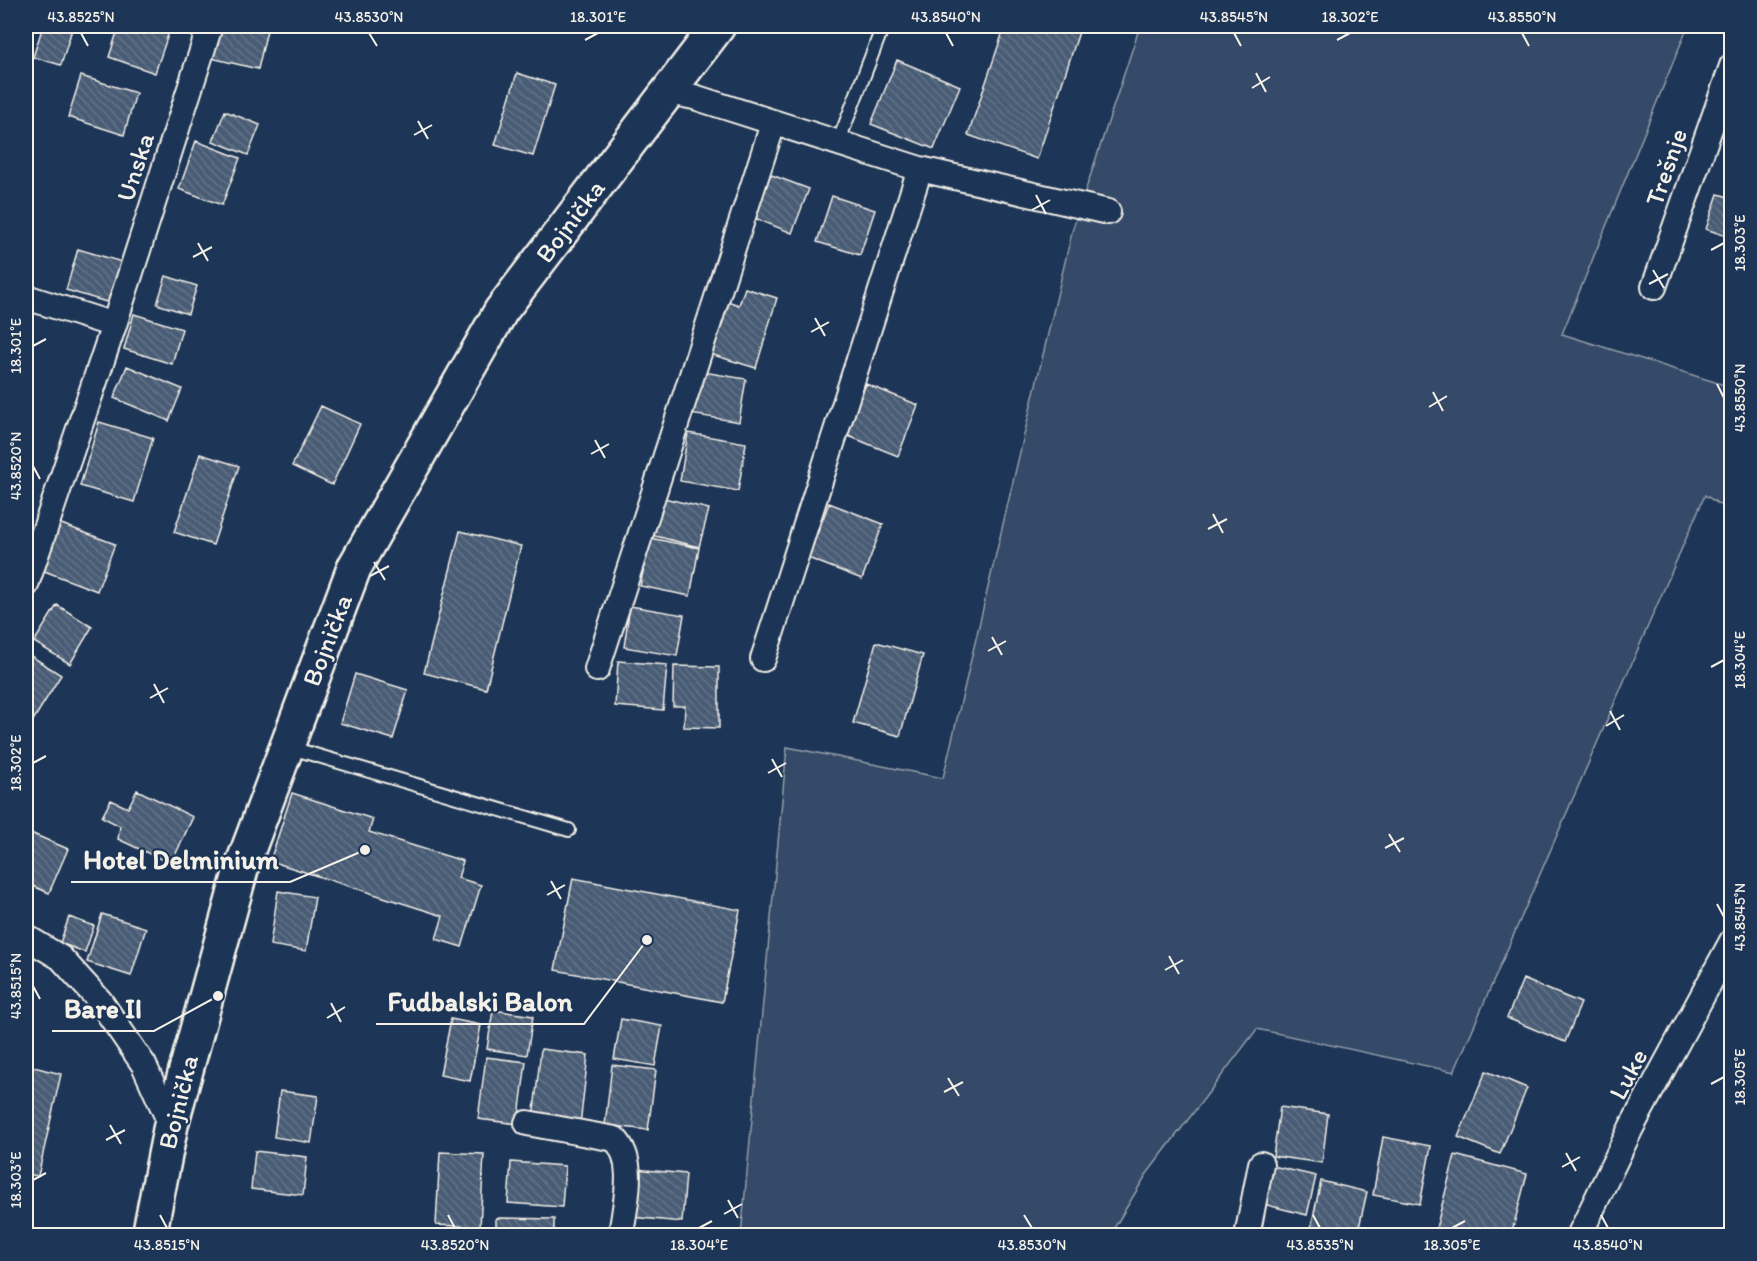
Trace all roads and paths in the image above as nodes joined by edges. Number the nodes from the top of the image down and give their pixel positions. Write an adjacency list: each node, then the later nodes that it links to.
1 (210, 26): 12 (street, Unska)
2 (718, 26): 5 (main road, Bojnička)
3 (883, 26): 7 (lane)
4 (1731, 66): 10 (street, Trešnje)
5 (669, 92): 6 (street); 16 (main road, Bojnička)
6 (773, 124): 7 (street); 15 (street)
7 (838, 143): 8 (street)
8 (920, 169): 9 (street); 14 (street)
9 (1108, 212)
10 (1654, 287)
11 (26, 297): 12 (street)
12 (114, 325): 13 (street, Unska)
13 (26, 585)
14 (763, 660)
15 (597, 669)
16 (286, 747): 17 (lane); 21 (main road, Bojnička)
17 (569, 830)
18 (26, 937): 21 (street)
19 (1731, 941): 26 (street, Luke)
20 (527, 1123): 24 (street)
21 (171, 1125): 23 (main road, Bojnička)
22 (1261, 1164): 25 (street)
23 (149, 1236)
24 (621, 1236)
25 (1247, 1236)
26 (1579, 1236)

